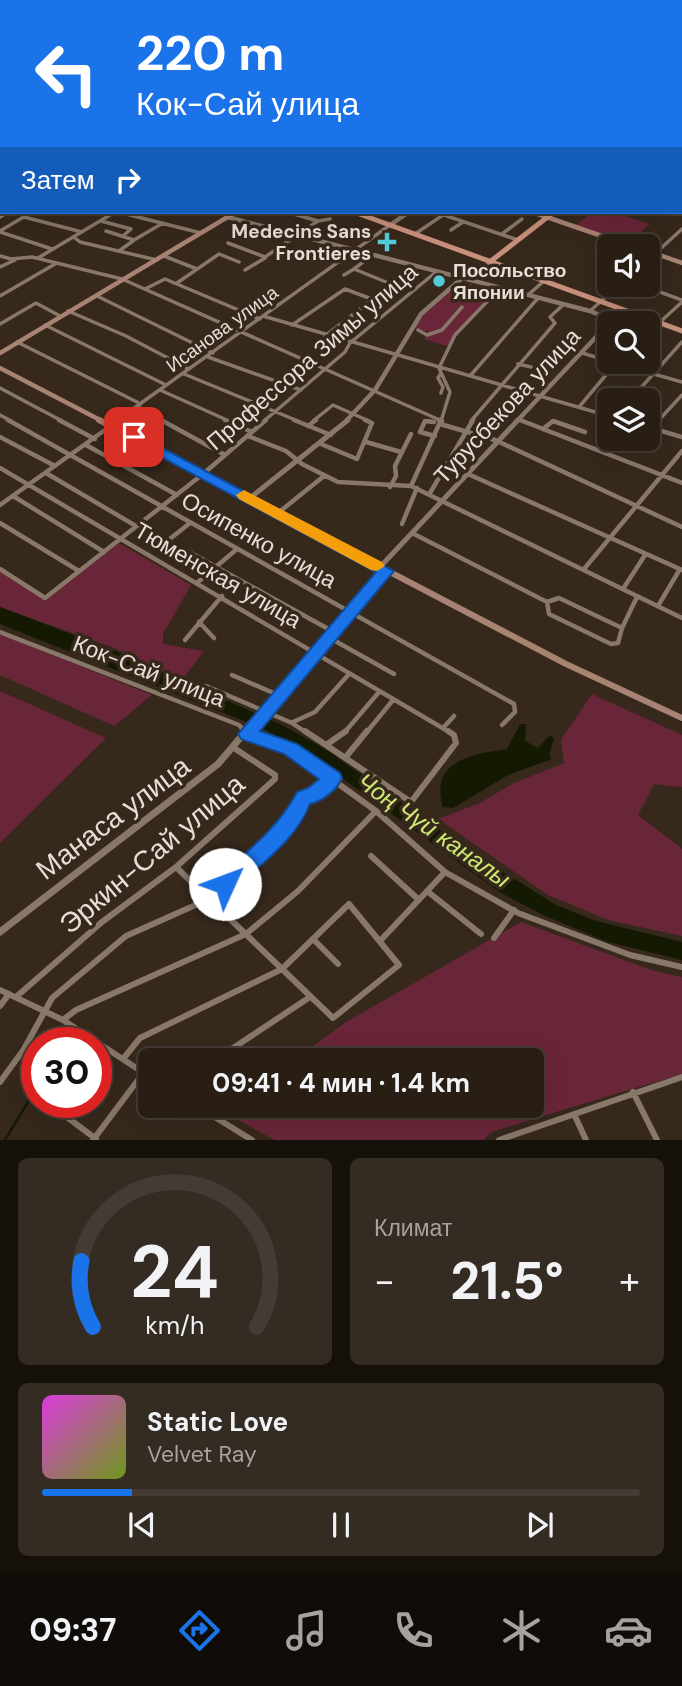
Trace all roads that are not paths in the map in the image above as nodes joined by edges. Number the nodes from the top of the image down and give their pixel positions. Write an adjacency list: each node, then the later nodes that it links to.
1 (29, 214): 13 (street)
2 (113, 214): 18 (street)
3 (125, 214): 21 (street)
4 (232, 214): 14 (main road)
5 (294, 214): 19 (street)
6 (360, 214): 12 (main road)
7 (369, 214): 12 (street)
8 (406, 214): 22 (street, Исанова улица)
9 (538, 214): 15 (main road)
10 (551, 214): 15 (main road)
11 (443, 215): 20 (street); 29 (street)
12 (366, 216): 22 (main road)
13 (24, 217): 26 (street); 27 (street)
14 (227, 217): 28 (main road); 33 (street)
15 (547, 217): 30 (main road); 36 (main road)
16 (330, 219): 19 (street)
17 (522, 219): 31 (street)
18 (101, 221): 27 (street); 32 (street)
19 (317, 221): 33 (street)
20 (464, 222): 23 (street); 31 (street)
21 (163, 223): 28 (street); 35 (street)
22 (390, 225): 29 (main road); 39 (street, Исанова улица)
23 (451, 230)
24 (682, 230): 40 (street)
25 (106, 231): 32 (street)
26 (0, 232): 38 (street)
27 (82, 232): 34 (street)
28 (201, 233): 44 (main road)
29 (415, 234): 50 (main road)
30 (597, 234)
31 (501, 235): 36 (street)
32 (123, 236): 35 (street)
33 (298, 236): 39 (street); 46 (street)
34 (75, 237): 38 (street); 41 (street)
35 (134, 240): 41 (street)
36 (518, 240): 50 (main road)
37 (228, 243): 46 (street)
38 (53, 249): 47 (street)
39 (354, 250): 42 (street); 84 (street, Исанова улица)
40 (660, 250)
41 (119, 251): 49 (street)
42 (372, 255): 55 (street); 57 (street)
43 (0, 256): 48 (street)
44 (164, 256): 49 (main road); 56 (street)
45 (660, 256): 52 (main road)
46 (265, 257): 58 (street)
47 (38, 258): 48 (street); 53 (street)
48 (19, 259): 54 (street)
49 (158, 261): 62 (main road)
50 (491, 261): 63 (street); 64 (main road)
51 (239, 262): 56 (street)
52 (682, 263)
53 (55, 264): 62 (street); 71 (street)
54 (0, 267)
55 (415, 267): 59 (street); 75 (street)
56 (198, 269): 66 (street)
57 (354, 269): 60 (street); 65 (street)
58 (246, 270)
59 (436, 272): 61 (street); 96 (street, Профессора Зимы улица)
60 (344, 275)
61 (461, 279): 63 (street); 89 (street)
62 (125, 281): 68 (street); 72 (main road)
63 (470, 281): 67 (street)
64 (545, 281): 70 (street); 76 (main road)
65 (386, 282)
66 (176, 283): 68 (street); 84 (street)
67 (500, 289): 70 (street); 107 (street)
68 (145, 290): 91 (street)
69 (660, 292): 77 (street)
70 (528, 295): 74 (street)
71 (0, 296)
72 (96, 296): 80 (main road); 99 (street)
73 (606, 297): 76 (street, Турусбекова улица)
74 (538, 298): 78 (street); 115 (street)
75 (370, 299): 88 (street); 93 (street)
76 (601, 301): 81 (street, Турусбекова улица); 85 (main road)
77 (682, 301): 85 (street)
78 (564, 304): 81 (street); 103 (street)
79 (462, 307): 89 (street)
80 (68, 311): 83 (main road); 108 (street)
81 (590, 311): 82 (street, Турусбекова улица)
82 (597, 313)
83 (60, 316): 86 (street); 87 (main road)
84 (262, 317): 88 (street); 91 (street, Исанова улица)
85 (661, 323): 90 (main road)
86 (0, 324)
87 (45, 325): 94 (main road); 118 (street)
88 (292, 326): 93 (street)
89 (415, 329): 100 (street)
90 (682, 331)
91 (239, 334): 99 (street, Исанова улица); 109 (street)
92 (597, 334): 97 (street, Турусбекова улица)
93 (325, 336): 96 (street)
94 (16, 342): 98 (main road); 127 (street)
95 (682, 342): 104 (street)
96 (350, 343): 100 (street); 109 (street, Профессора Зимы улица)
97 (582, 352): 102 (street); 126 (street, Турусбекова улица)
98 (0, 353)
99 (213, 353): 101 (street, Исанова улица)
100 (395, 356): 107 (street); 123 (street)
101 (207, 357): 108 (street, Исанова улица); 122 (street)
102 (597, 357)
103 (518, 364): 105 (street); 117 (street)
104 (660, 365)
105 (531, 367)
106 (0, 368): 137 (main road)
107 (439, 368): 110 (street); 115 (street)
108 (189, 369): 111 (street, Исанова улица)
109 (324, 370): 122 (street, Профессора Зимы улица); 123 (street)
110 (441, 373): 124 (street); 136 (street)
111 (183, 374): 118 (street, Исанова улица); 129 (street)
112 (604, 374): 128 (street)
113 (651, 374): 120 (street)
114 (655, 374): 116 (street)
115 (470, 376): 117 (street)
116 (682, 382)
117 (500, 384): 126 (street); 140 (street)
118 (167, 385): 121 (street, Исанова улица)
119 (0, 388): 149 (street)
120 (640, 388)
121 (160, 390): 127 (street, Исанова улица); 143 (street)
122 (301, 390): 129 (street, Профессора Зимы улица)
123 (375, 390): 130 (street); 136 (street)
124 (441, 393)
125 (682, 395): 133 (street)
126 (541, 397): 128 (street); 134 (street, Турусбекова улица)
127 (139, 405): 137 (street, Исанова улица); 157 (street)
128 (578, 407): 131 (street)
129 (275, 412): 138 (street); 143 (street, Профессора Зимы улица)
130 (356, 413): 138 (street); 145 (street); 150 (street)
131 (597, 413)
132 (0, 415): 156 (street, Осипенко улица)
133 (660, 418)
134 (520, 420): 139 (street); 152 (street, Турусбекова улица)
135 (434, 422): 146 (street)
136 (441, 422): 140 (street); 146 (street)
137 (113, 426): 149 (street, Исанова улица); 162 (main road)
138 (308, 426): 145 (street)
139 (543, 429): 142 (street); 165 (street)
140 (464, 431): 152 (street); 171 (street)
141 (660, 431): 148 (street)
142 (585, 432)
143 (250, 434): 157 (street, Профессора Зимы улица); 158 (street)
144 (411, 434): 155 (street)
145 (332, 436): 151 (street)
146 (435, 436): 168 (street)
147 (0, 437): 159 (street)
148 (682, 437)
149 (95, 439): 153 (street, Исанова улица)
150 (366, 442): 151 (street); 155 (street)
151 (321, 444): 158 (street)
152 (497, 444): 163 (street, Турусбекова улица); 178 (street)
153 (86, 445): 156 (street, Исанова улица); 172 (street)
154 (682, 452): 165 (street)
155 (401, 453): 169 (street)
156 (69, 455): 159 (street, Исанова улица); 177 (street, Осипенко улица)
157 (225, 455): 162 (street, Профессора Зимы улица)
158 (298, 460): 164 (street); 174 (street)
159 (55, 466): 161 (street, Исанова улица)
160 (0, 468): 167 (street, Тюменская улица)
161 (46, 473): 167 (street, Исанова улица); 183 (street)
162 (204, 474): 172 (street, Профессора Зимы улица); 174 (main road)
163 (468, 474): 175 (street, Турусбекова улица); 188 (street)
164 (324, 476): 169 (street); 179 (street)
165 (662, 476): 166 (street); 178 (street)
166 (682, 483)
167 (29, 485): 173 (street, Исанова улица); 187 (street, Тюменская улица)
168 (411, 486): 169 (street); 170 (street)
169 (390, 487)
170 (417, 488): 171 (street); 182 (street)
171 (430, 493): 175 (street)
172 (177, 495): 177 (street, Профессора Зимы улица)
173 (13, 496): 176 (street, Исанова улица); 190 (street)
174 (250, 498): 179 (main road)
175 (442, 501): 185 (street); 196 (street)
176 (1, 503)
177 (161, 507): 181 (street, Осипенко улица); 183 (street, Профессора Зимы улица)
178 (636, 508): 184 (street); 188 (street)
179 (277, 513): 195 (main road)
180 (0, 523): 198 (street)
181 (190, 523): 186 (street); 189 (street, Осипенко улица)
182 (402, 524)
183 (136, 526): 187 (street, Профессора Зимы улица)
184 (682, 527)
185 (411, 532): 195 (street); 203 (street)
186 (171, 538)
187 (120, 539): 190 (street, Профессора Зимы улица); 199 (street, Тюменская улица)
188 (610, 539): 192 (street); 196 (street)
189 (237, 549): 193 (street); 205 (street, Осипенко улица)
190 (104, 552): 198 (street, Профессора Зимы улица)
191 (191, 553): 193 (street)
192 (645, 555): 197 (street); 200 (street)
193 (217, 567): 199 (street); 210 (street)
194 (0, 569): 198 (street, Профессора Зимы улица)
195 (383, 569): 205 (street); 223 (main road)
196 (584, 570): 200 (street)
197 (681, 570): 204 (street)
198 (79, 571)
199 (198, 582): 201 (street, Тюменская улица)
200 (623, 589): 202 (street)
201 (222, 596): 207 (street); 213 (street, Тюменская улица)
202 (636, 597): 204 (street); 208 (street)
203 (547, 602): 208 (street); 208 (street)
204 (658, 606): 206 (street)
205 (352, 611): 210 (street); 225 (street, Осипенко улица)
206 (682, 618)
207 (199, 622): 211 (street); 212 (street)
208 (622, 628)
209 (0, 632): 227 (street, Кок-Сай улица)
210 (330, 634): 213 (street); 215 (street)
211 (214, 639)
212 (185, 640)
213 (315, 651): 214 (street, Тюменская улица); 219 (street)
214 (349, 674): 218 (street, Тюменская улица); 224 (street)
215 (394, 674)
216 (232, 675): 219 (street)
217 (206, 686): 221 (street)
218 (380, 692): 220 (street, Тюменская улица); 228 (street)
219 (278, 695): 221 (street)
220 (393, 700): 226 (street, Тюменская улица); 230 (street)
221 (266, 711): 224 (street); 227 (street, Манаса улица)
222 (454, 716): 226 (street)
223 (682, 718)
224 (292, 723): 228 (street)
225 (502, 725)
226 (443, 729): 230 (street)
227 (249, 731): 229 (street, Манаса улица); 231 (street, Кок-Сай улица)
228 (326, 745): 230 (street)
229 (234, 748): 234 (street, Эркин-Сай улица); 240 (street, Манаса улица)
230 (345, 758)
231 (333, 778): 232 (street, Кок-Сай улица); 237 (street)
232 (376, 811): 235 (street, Кок-Сай улица); 242 (street)
233 (371, 856): 238 (street)
234 (176, 867): 237 (street); 250 (street, Эркин-Сай улица)
235 (445, 872): 236 (street); 239 (street, Кок-Сай улица)
236 (427, 891): 238 (street); 241 (street)
237 (209, 899): 242 (street); 253 (street)
238 (419, 900): 245 (street)
239 (514, 910): 243 (street); 247 (street, Кок-Сай улица)
240 (0, 932)
241 (481, 933)
242 (246, 934): 248 (street); 254 (street)
243 (494, 938)
244 (313, 939): 245 (street); 246 (street); 248 (street)
245 (380, 941): 251 (street)
246 (338, 964)
247 (682, 967)
248 (283, 968): 251 (street); 256 (street)
249 (0, 990): 250 (street)
250 (13, 995): 252 (street, Эркин-Сай улица); 253 (street)
251 (310, 997): 255 (street)
252 (0, 1006)
253 (46, 1011): 254 (street); 259 (street)
254 (63, 1020): 256 (street)
255 (233, 1048)
256 (123, 1059): 257 (street)
257 (138, 1068)
258 (682, 1077): 261 (street)
259 (0, 1082)
260 (138, 1085): 265 (street)
261 (632, 1092): 262 (street); 269 (street)
262 (574, 1114): 267 (street); 268 (street)
263 (68, 1118): 265 (street)
264 (216, 1118): 266 (street)
265 (95, 1139)
266 (252, 1140)
267 (499, 1140)
268 (586, 1140)
269 (657, 1140)

